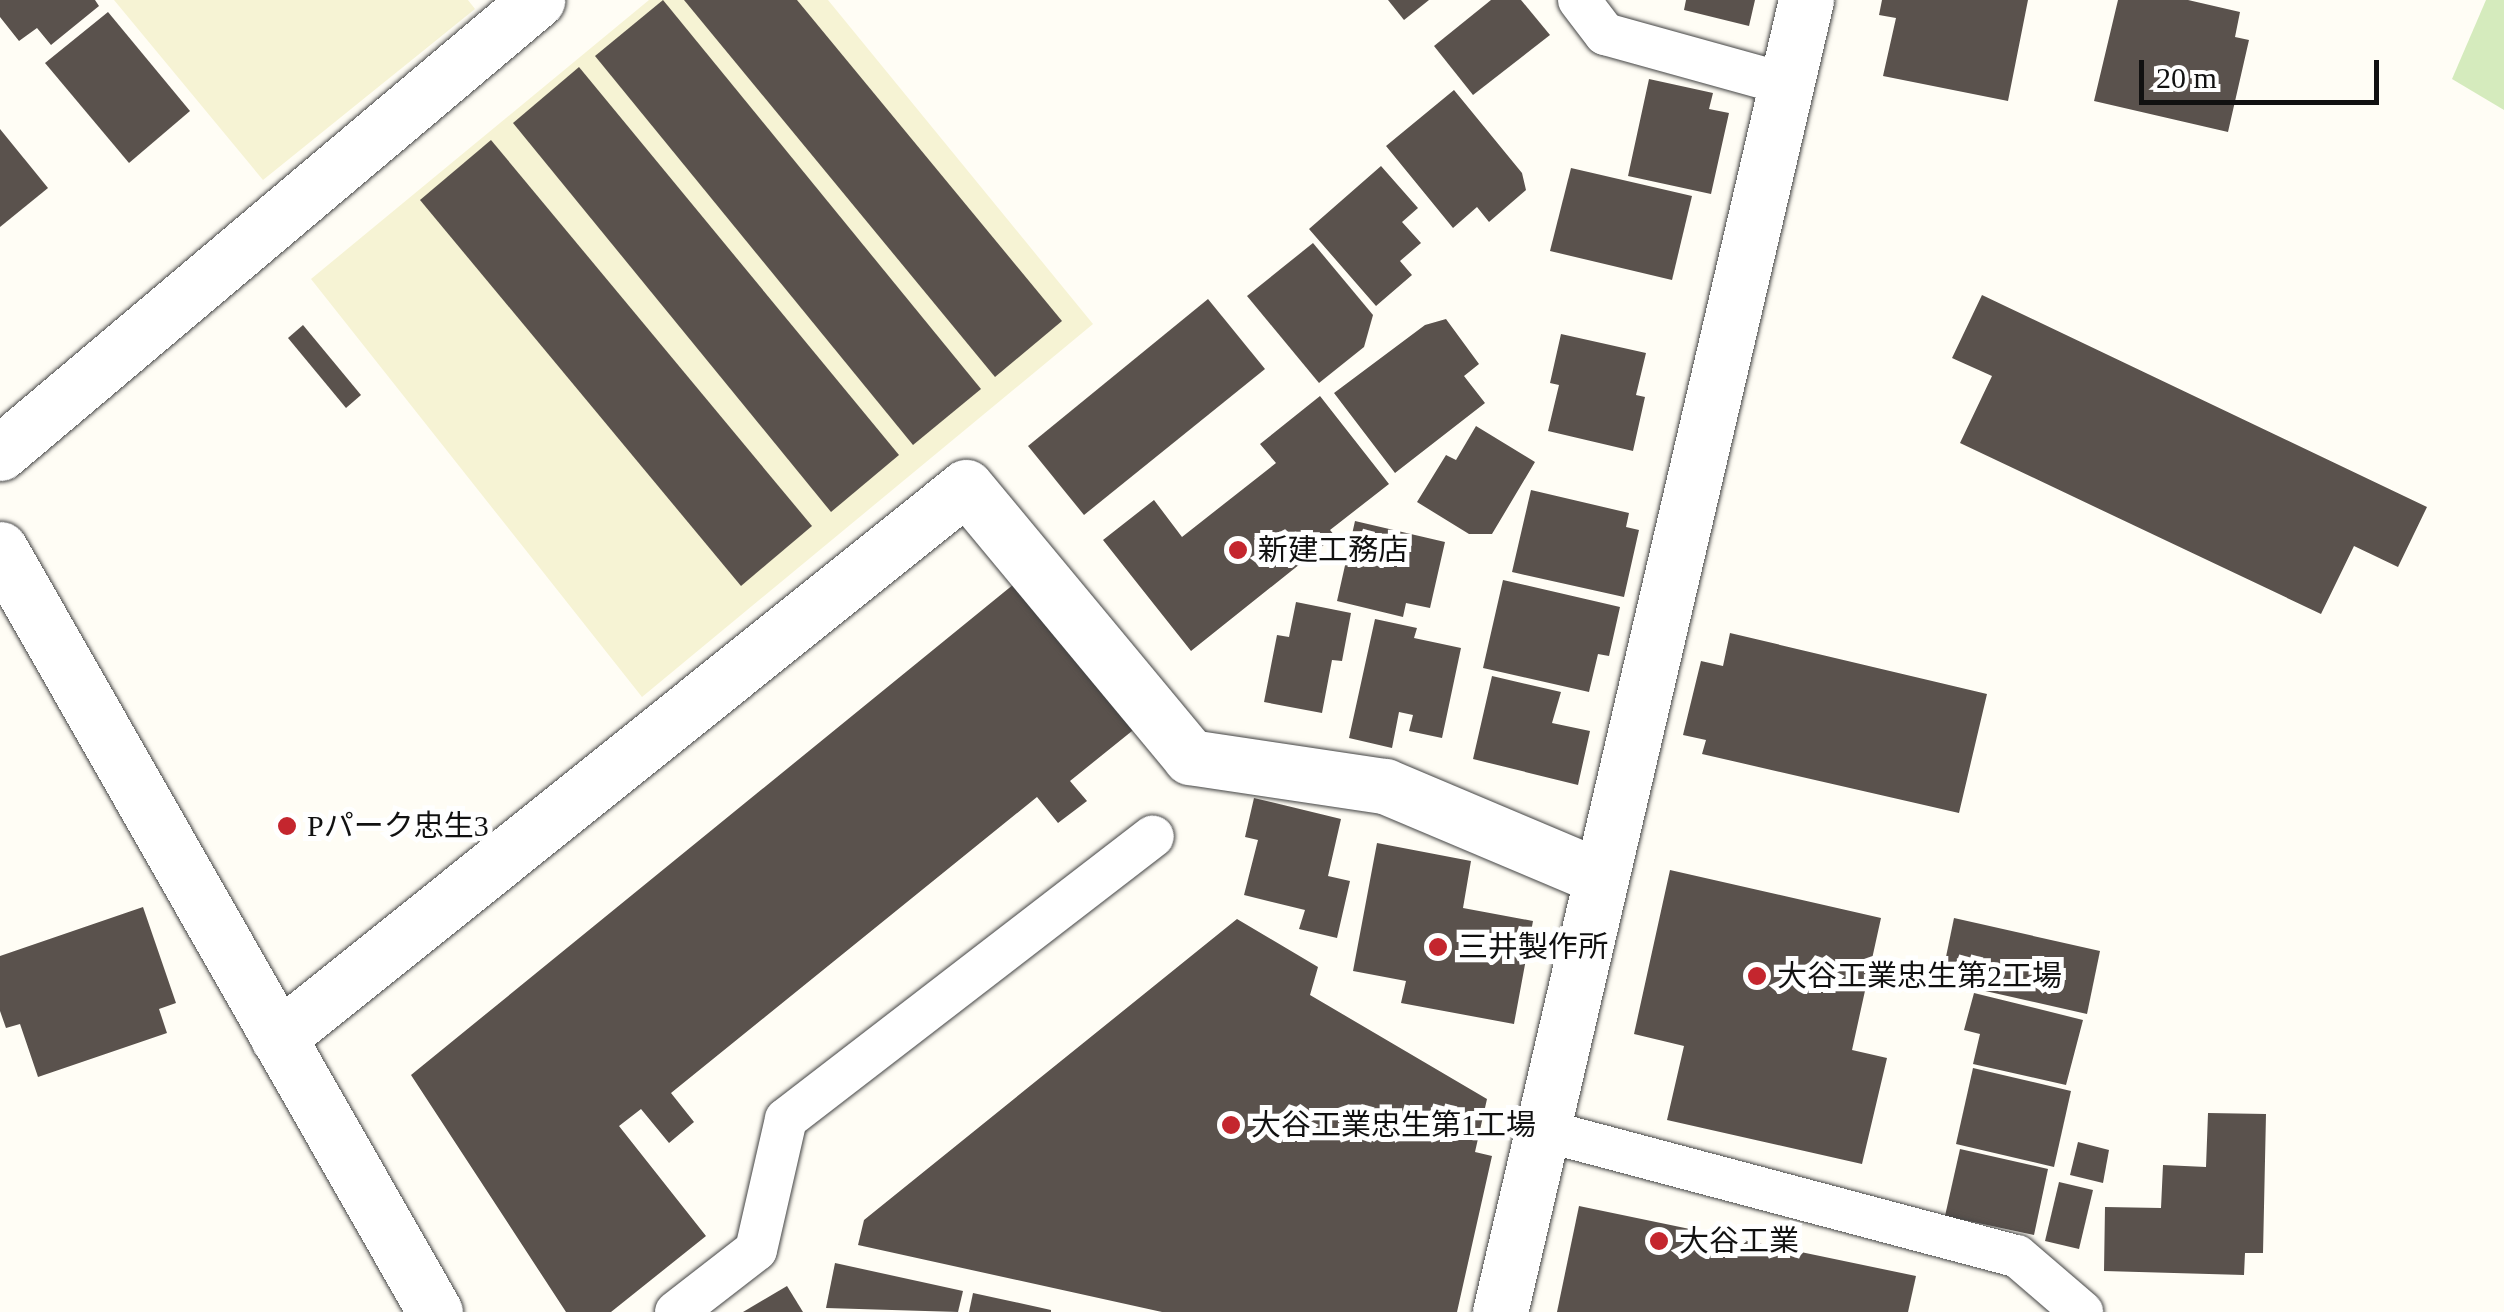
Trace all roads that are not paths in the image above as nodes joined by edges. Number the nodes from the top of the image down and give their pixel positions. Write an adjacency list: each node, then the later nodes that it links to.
1 (537, 0): 5 (street)
2 (1579, 0): 4 (lane)
3 (1806, 0): 4 (street)
4 (1785, 84): 8 (street)
5 (0, 453)
6 (0, 549): 9 (street)
7 (1152, 836): 12 (lane)
8 (1600, 877): 9 (street); 10 (street)
9 (278, 1038): 11 (street)
10 (1542, 1130): 13 (street); 14 (lane)
11 (435, 1312)
12 (676, 1312)
13 (1500, 1312)
14 (2082, 1312)

